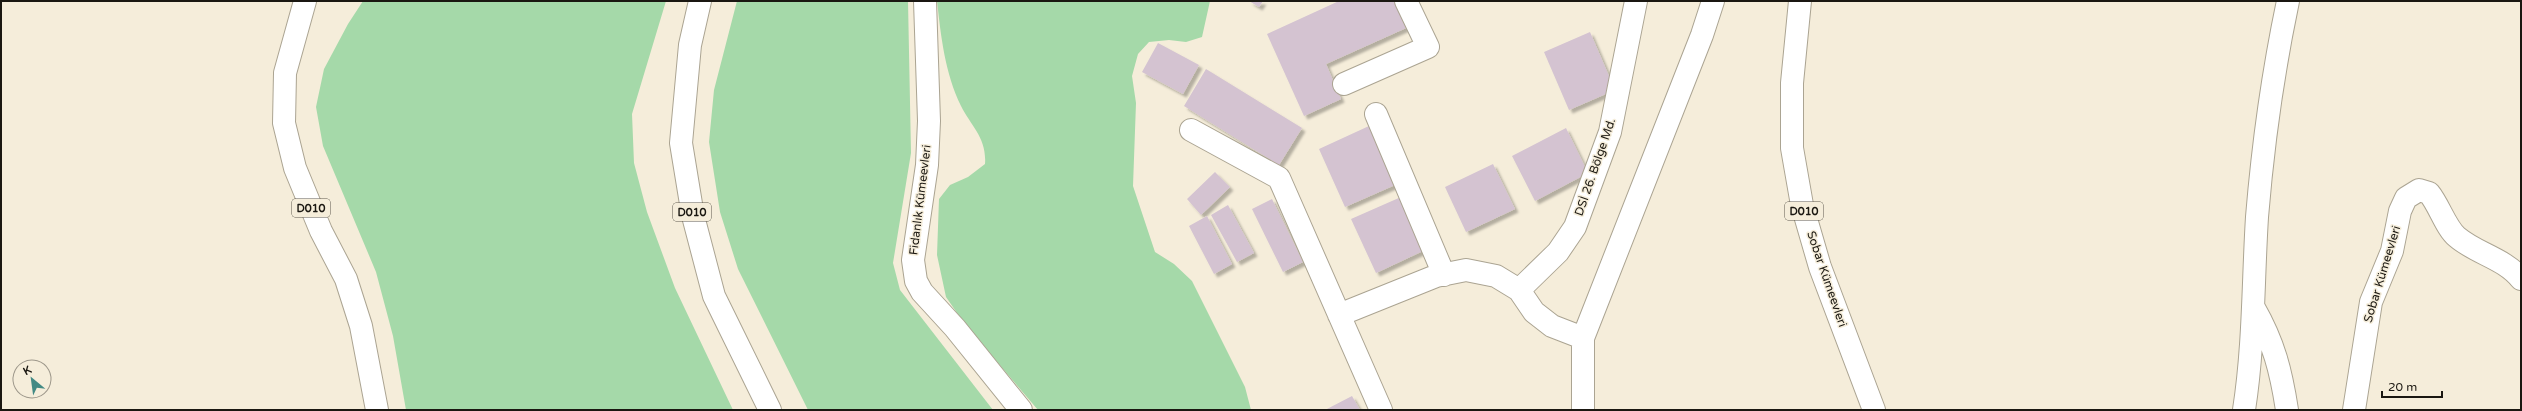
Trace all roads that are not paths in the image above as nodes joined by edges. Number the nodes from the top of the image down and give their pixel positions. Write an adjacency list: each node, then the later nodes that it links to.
1 (305, 1): 18 (street, D010)
2 (700, 1): 19 (street, D010)
3 (925, 1): 20 (street, Fidanlık Kümeevleri)
4 (1406, 1): 9 (street)
5 (1636, 1): 14 (street, DSİ 26. Bölge Md.)
6 (1713, 1): 17 (street)
7 (1800, 1): 23 (street, Sobar Kümeevleri / D010)
8 (2288, 1): 15 (street)
9 (1344, 84)
10 (1376, 114): 12 (street)
11 (1191, 130): 16 (street)
12 (1444, 275): 14 (street); 16 (street)
13 (2521, 279): 26 (street, Sobar Kümeevleri)
14 (1519, 290): 17 (street)
15 (2254, 308): 24 (street); 25 (street)
16 (1339, 315): 21 (street)
17 (1583, 338): 22 (street)
18 (377, 410)
19 (770, 410)
20 (1021, 410)
21 (1381, 410)
22 (1583, 410)
23 (1874, 410)
24 (2244, 410)
25 (2287, 410)
26 (2354, 410)

